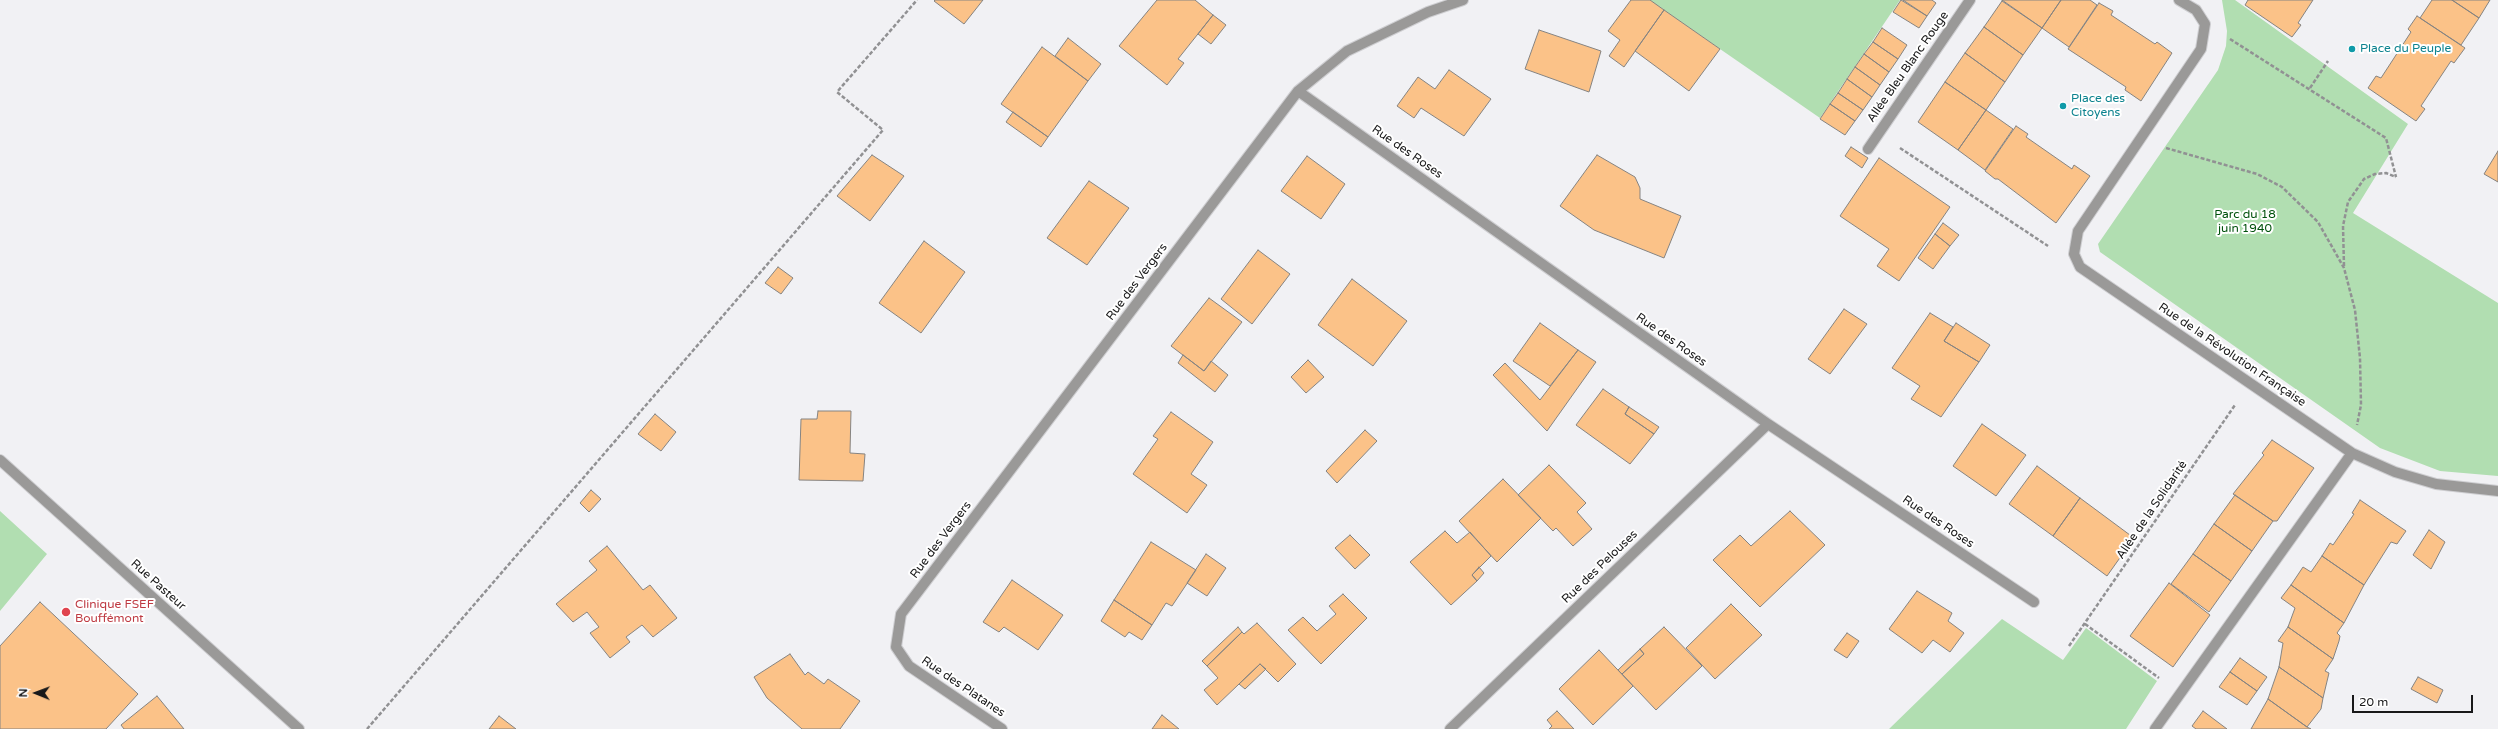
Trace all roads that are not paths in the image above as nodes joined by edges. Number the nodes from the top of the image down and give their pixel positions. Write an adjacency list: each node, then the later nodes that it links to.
1 (1463, 0): 4 (street, Rue des Vergers)
2 (1970, 0): 5 (street, Allée Bleu Blanc Rouge)
3 (2185, 1): 7 (street, Rue de la Révolution Française)
4 (1298, 91): 6 (street, Rue des Roses); 11 (street, Rue des Vergers)
5 (1868, 149)
6 (1768, 424): 10 (street, Rue des Roses); 14 (street, Rue des Pelouses)
7 (2352, 453): 9 (street, Rue de la Révolution Française); 15 (street)
8 (0, 460): 12 (street, Rue Pasteur)
9 (2498, 491)
10 (2034, 602)
11 (896, 647): 13 (street, Rue des Platanes)
12 (299, 729)
13 (1002, 729)
14 (1450, 729)
15 (2155, 729)

